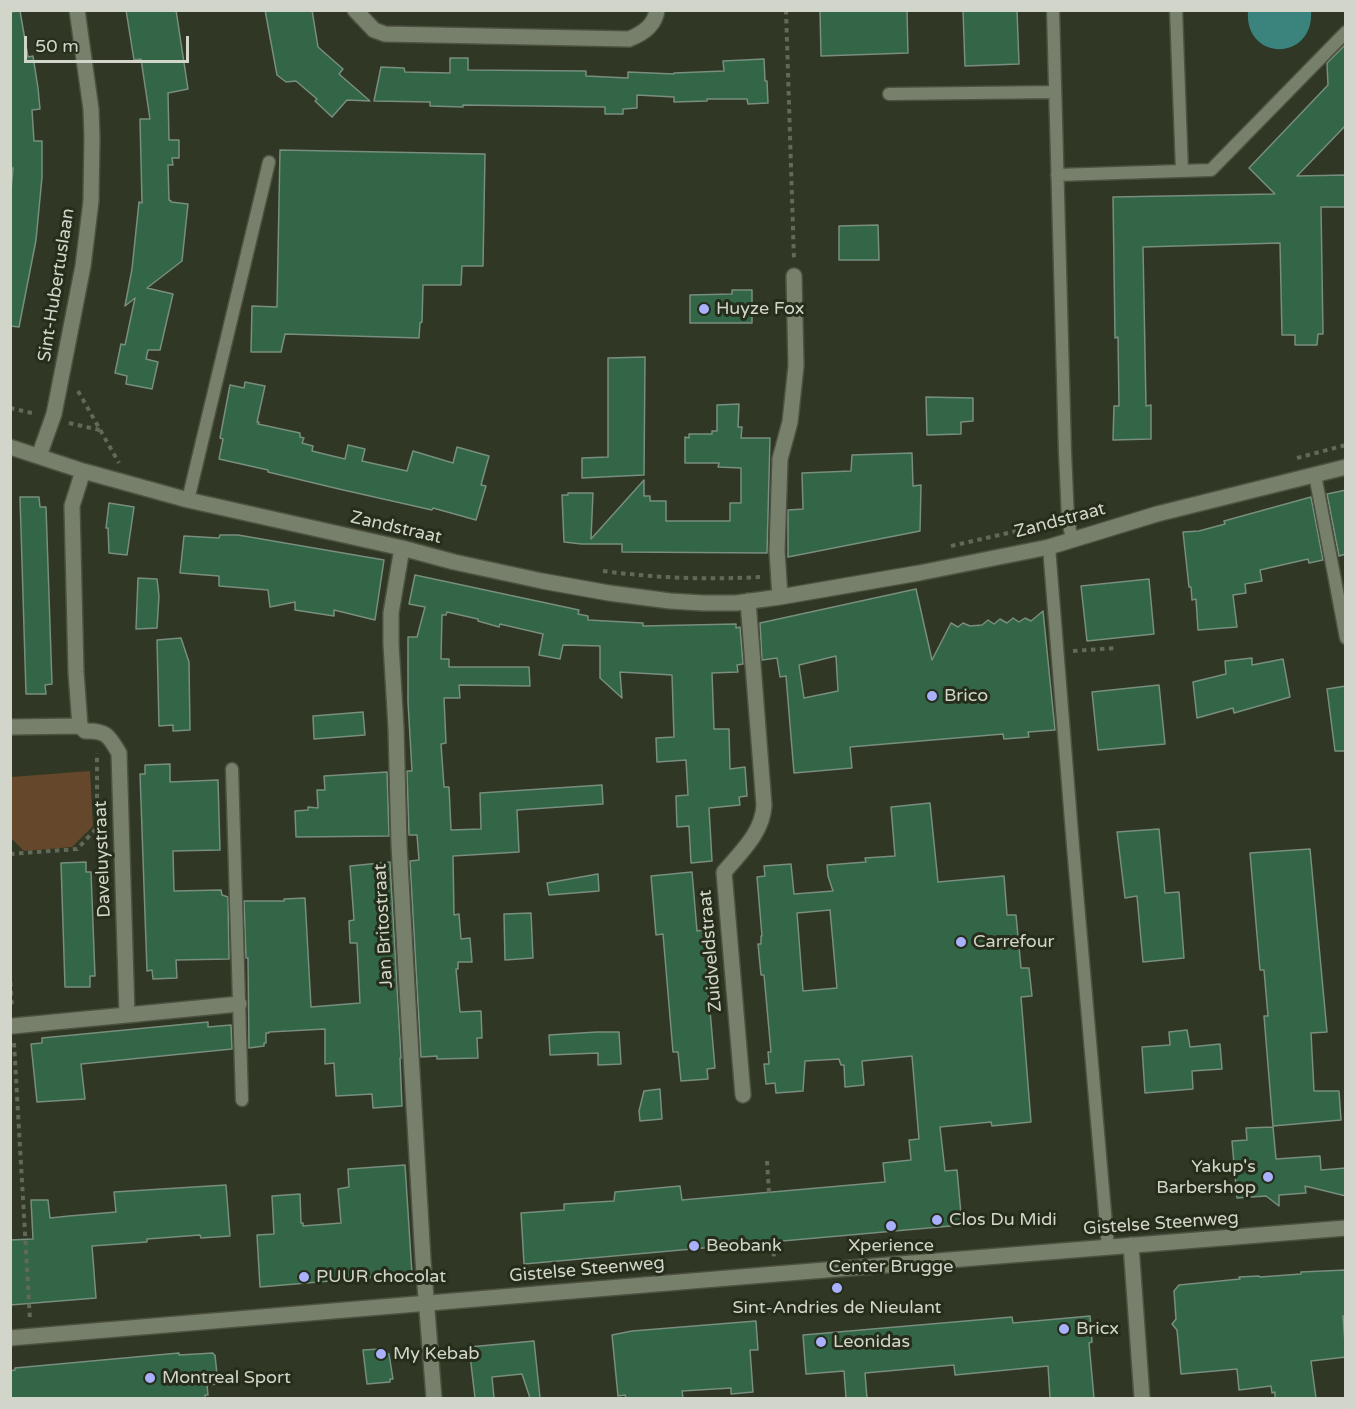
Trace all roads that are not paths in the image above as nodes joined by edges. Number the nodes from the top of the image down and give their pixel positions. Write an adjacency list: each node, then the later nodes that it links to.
1 (77, 10): 14 (street, Sint-Hubertuslaan)
2 (355, 10): 3 (street)
3 (657, 10)
4 (1053, 10): 7 (lane)
5 (1176, 10): 10 (lane)
6 (1346, 32): 10 (lane)
7 (1055, 92): 8 (lane); 11 (lane)
8 (890, 94)
9 (268, 162): 18 (lane)
10 (1182, 171): 11 (lane)
11 (1058, 175): 19 (lane)
12 (794, 276): 22 (street)
13 (10, 447): 14 (street, Zandstraat)
14 (39, 456): 16 (street, Zandstraat)
15 (1346, 467): 17 (street, Zandstraat)
16 (83, 471): 18 (street, Zandstraat); 25 (street)
17 (1315, 475): 19 (street, Zandstraat); 24 (lane)
18 (188, 500): 21 (street, Zandstraat)
19 (1072, 540): 20 (street, Zandstraat)
20 (1049, 547): 22 (street, Zandstraat); 35 (lane)
21 (402, 548): 23 (street, Zandstraat); 36 (street, Jan Britostraat)
22 (780, 597): 23 (street, Zandstraat)
23 (748, 601): 31 (street, Zuidveldstraat)
24 (1346, 638)
25 (80, 726): 26 (street, Daveluystraat); 29 (street, Daveluystraat)
26 (10, 728)
27 (232, 769): 28 (lane)
28 (239, 1004): 29 (street); 32 (lane)
29 (127, 1015): 30 (street)
30 (12, 1026)
31 (743, 1095)
32 (242, 1100)
33 (1346, 1228): 34 (street, Gistelse Steenweg)
34 (1131, 1245): 35 (street, Gistelse Steenweg); 39 (street)
35 (1108, 1247): 36 (street, Gistelse Steenweg)
36 (426, 1303): 37 (street, Gistelse Steenweg); 38 (street, Jan Britostraat)
37 (10, 1338)
38 (434, 1398)
39 (1142, 1398)

